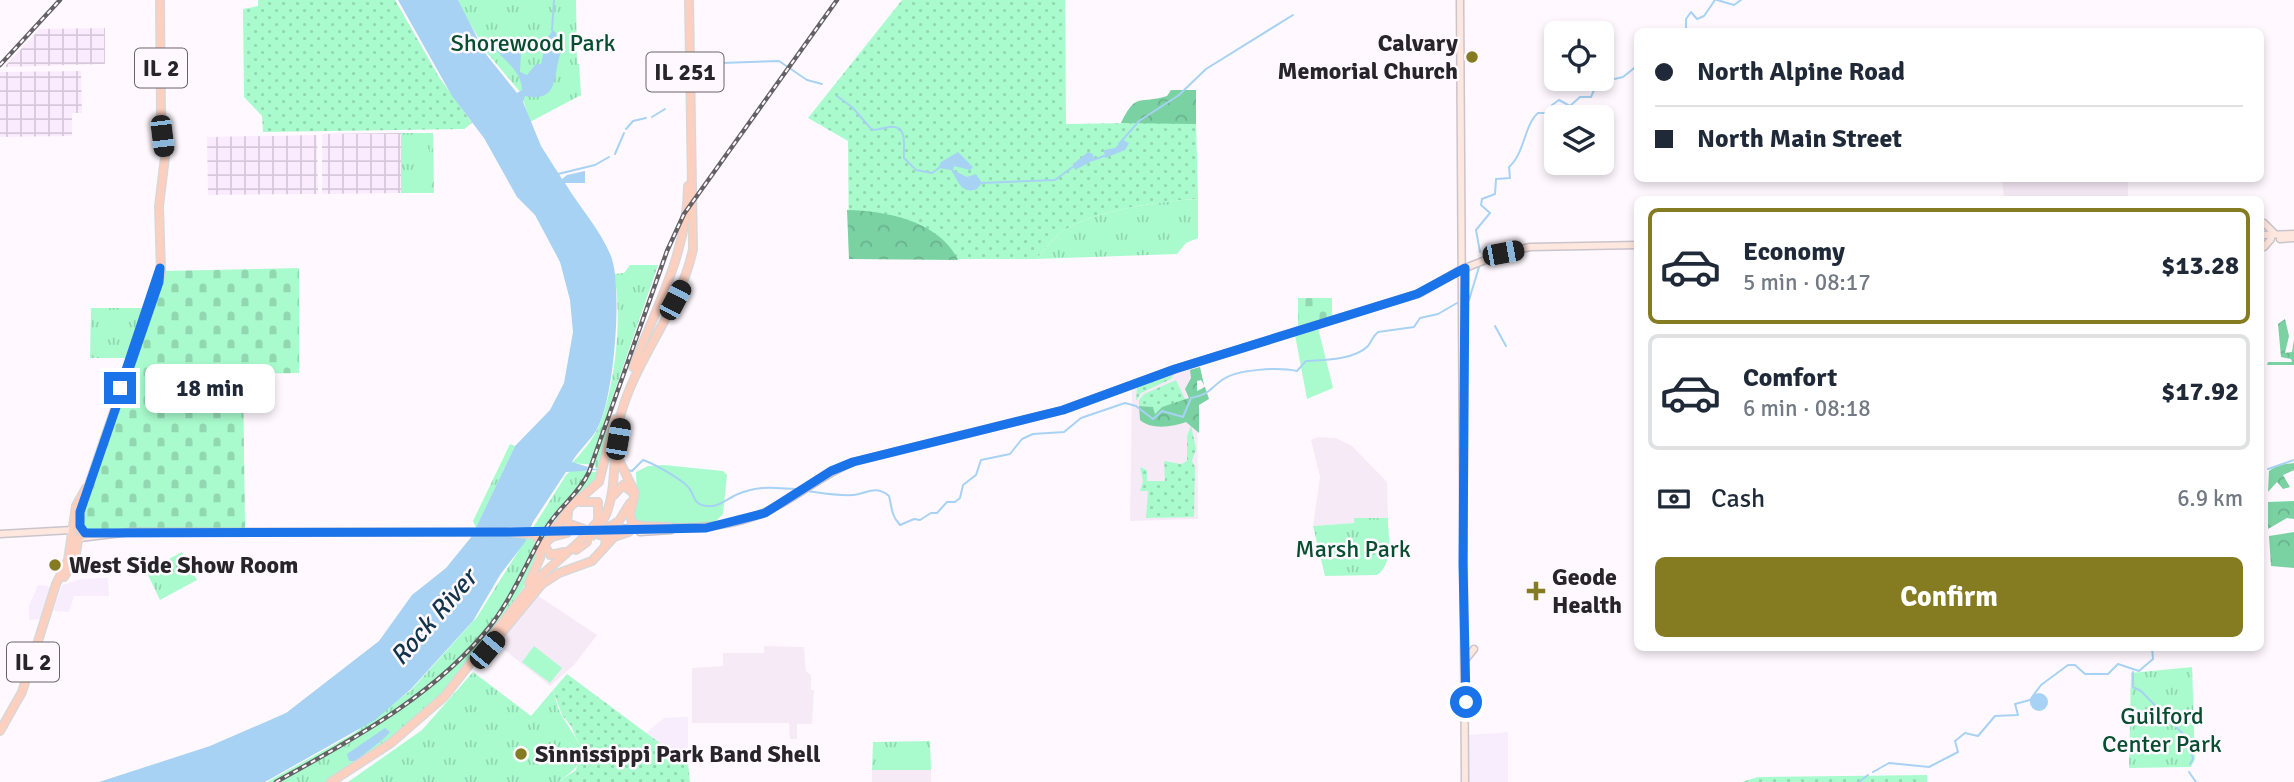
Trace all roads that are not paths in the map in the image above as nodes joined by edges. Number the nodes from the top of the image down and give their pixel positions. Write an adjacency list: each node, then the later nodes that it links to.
1 (160, 0): 25 (main road, IL 2)
2 (687, 0): 16 (main road, IL 251); 17 (main road, IL 251)
3 (1462, 0): 13 (main road)
4 (2264, 223): 5 (main road)
5 (2279, 234): 6 (main road); 7 (main road)
6 (2264, 236)
7 (2294, 236): 9 (main road)
8 (2264, 238): 9 (main road)
9 (2271, 239): 11 (main road)
10 (1634, 245): 12 (main road)
11 (2264, 247)
12 (1472, 264): 13 (main road); 14 (main road)
13 (1462, 269): 14 (main road); 15 (main road); 21 (main road)
14 (1465, 279): 15 (main road)
15 (1464, 348): 35 (main road)
16 (624, 406): 18 (main road, IL 251); 19 (main road)
17 (615, 419): 18 (main road, IL 251); 22 (main road)
18 (602, 523): 18 (main road); 19 (main road); 20 (main road); 20 (main road); 30 (main road, IL 251, bridge)
19 (669, 527): 21 (main road)
20 (584, 529): 22 (main road)
21 (683, 529): 24 (main road)
22 (550, 530): 29 (main road)
23 (511, 532): 25 (main road); 29 (main road)
24 (629, 532): 27 (main road); 34 (main road)
25 (76, 533): 28 (main road); 31 (main road, IL 2); 31 (main road, IL 2)
26 (567, 533): 27 (main road); 29 (main road); 30 (main road)
27 (593, 533): 30 (main road)
28 (0, 534)
29 (539, 535): 32 (main road)
30 (583, 542): 32 (main road, IL 251); 34 (main road, IL 251)
31 (61, 583): 36 (main road, IL 2)
32 (514, 607): 37 (main road, IL 251)
33 (1474, 649): 35 (main road)
34 (487, 650): 38 (main road, IL 251)
35 (1464, 664): 39 (main road)
36 (0, 731)
37 (331, 782)
38 (341, 782)
39 (1463, 782)

